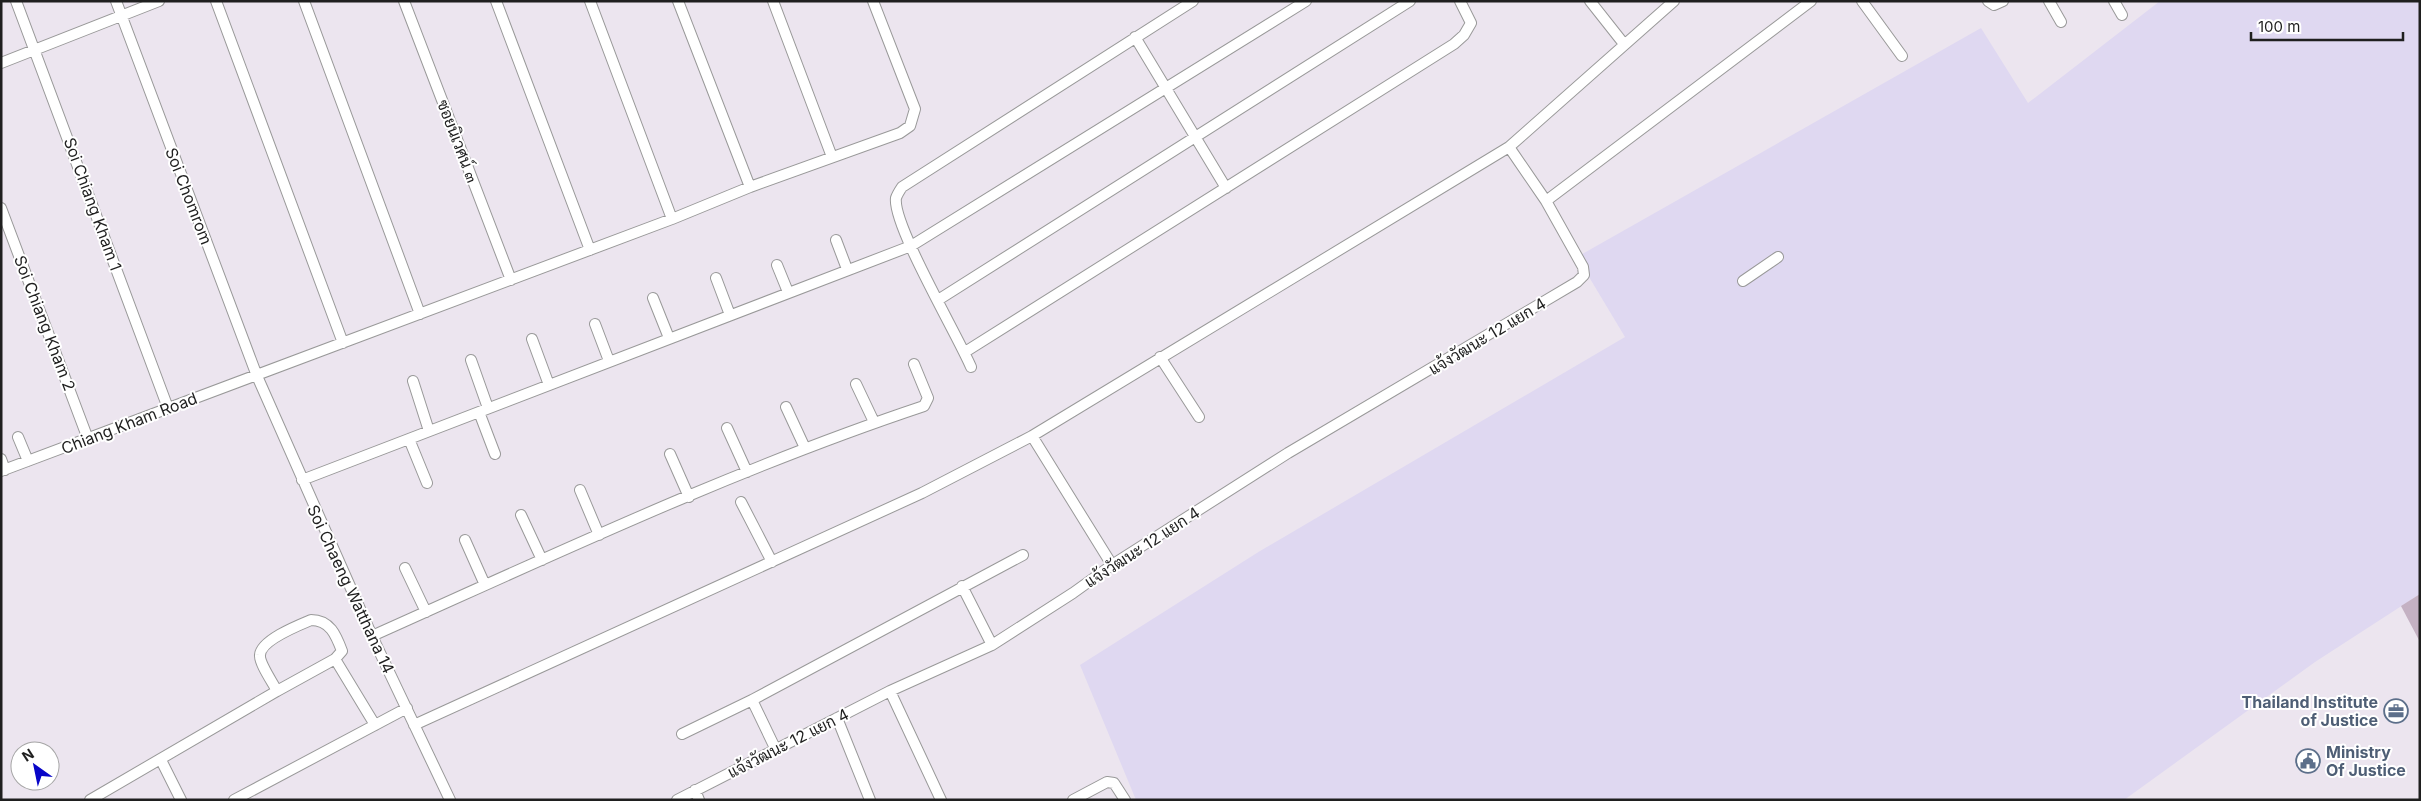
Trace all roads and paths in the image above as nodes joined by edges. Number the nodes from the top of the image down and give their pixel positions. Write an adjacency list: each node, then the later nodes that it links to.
1 (16, 1): 29 (street, Soi Chiang Kham 1)
2 (116, 1): 24 (street, Soi Chomrom)
3 (159, 1): 24 (street)
4 (216, 1): 58 (street)
5 (304, 1): 53 (street)
6 (404, 1): 48 (street, ซอยนิเวศน์ ๓)
7 (496, 1): 43 (street)
8 (590, 1): 40 (street)
9 (678, 1): 36 (street)
10 (773, 1): 35 (street)
11 (873, 1): 35 (street, Chiang Kham Road)
12 (1193, 1): 27 (street)
13 (1306, 1): 32 (street)
14 (1410, 1): 33 (street)
15 (1460, 1): 37 (street)
16 (1590, 1): 28 (street)
17 (1674, 1): 28 (street)
18 (1811, 1): 38 (street)
19 (1862, 1): 30 (street)
20 (1988, 1): 21 (street)
21 (2003, 1)
22 (2049, 1): 26 (street)
23 (2114, 1): 25 (street)
24 (121, 15): 29 (street); 65 (street, Soi Chomrom)
25 (2122, 15)
26 (2061, 22)
27 (1135, 37): 32 (street); 42 (street)
28 (1624, 44): 34 (street)
29 (36, 50): 31 (street); 70 (street, Soi Chiang Kham 1)
30 (1902, 56)
31 (1, 63)
32 (1167, 88): 33 (street); 42 (street)
33 (1196, 138): 37 (street); 52 (street)
34 (1509, 147): 38 (street); 60 (street)
35 (832, 157): 36 (street, Chiang Kham Road)
36 (750, 187): 40 (street, Chiang Kham Road)
37 (1226, 188): 59 (street)
38 (1546, 201): 98 (street, แจ้งวัฒนะ 12 แยก 4)
39 (1, 208): 78 (street, Soi Chiang Kham 2)
40 (672, 220): 43 (street, Chiang Kham Road)
41 (836, 240): 46 (street)
42 (910, 246): 46 (street); 52 (street)
43 (590, 250): 48 (street, Chiang Kham Road)
44 (1778, 257): 49 (street)
45 (777, 265): 50 (street)
46 (847, 269): 50 (street)
47 (716, 278): 54 (street)
48 (511, 280): 53 (street, Chiang Kham Road)
49 (1743, 281)
50 (788, 292): 54 (street)
51 (653, 298): 56 (street)
52 (938, 300): 59 (street)
53 (420, 314): 58 (street, Chiang Kham Road)
54 (730, 315): 56 (street)
55 (595, 324): 62 (street)
56 (669, 338): 62 (street)
57 (532, 339): 68 (street)
58 (342, 343): 65 (street, Chiang Kham Road)
59 (965, 352): 64 (street)
60 (1160, 357): 72 (street); 76 (street)
61 (472, 360): 71 (street)
62 (609, 361): 68 (street)
63 (914, 364): 73 (street)
64 (971, 367)
65 (258, 376): 70 (street, Chiang Kham Road); 87 (street, Soi Chaeng Watthana 14)
66 (412, 381): 75 (street)
67 (856, 384): 73 (street)
68 (549, 385): 71 (street)
69 (786, 407): 80 (street)
70 (168, 408): 78 (street, Chiang Kham Road)
71 (484, 410): 75 (street); 81 (street)
72 (1199, 417)
73 (874, 422): 80 (street)
74 (727, 428): 86 (street)
75 (429, 431): 79 (street)
76 (1032, 436): 97 (street); 98 (street)
77 (18, 437): 84 (street)
78 (88, 439): 84 (street, Chiang Kham Road)
79 (409, 439): 87 (street); 88 (street)
80 (805, 448): 86 (street)
81 (495, 454)
82 (670, 454): 90 (street)
83 (1, 460): 85 (street)
84 (28, 461): 85 (street, Chiang Kham Road)
85 (3, 471)
86 (748, 472): 90 (street)
87 (302, 480): 103 (street, Soi Chaeng Watthana 14)
88 (427, 483)
89 (580, 490): 93 (street)
90 (689, 497): 93 (street)
91 (741, 502): 97 (street)
92 (521, 516): 96 (street)
93 (599, 535): 96 (street)
94 (465, 540): 100 (street)
95 (1023, 555): 101 (street)
96 (542, 560): 100 (street)
97 (772, 562): 111 (street)
98 (1112, 564): 104 (street, แจ้งวัฒนะ 12 แยก 4)
99 (405, 568): 102 (street)
100 (485, 585): 102 (street)
101 (962, 586): 104 (street); 108 (street)
102 (426, 612): 103 (street)
103 (372, 636): 109 (street, Soi Chaeng Watthana 14)
104 (992, 644): 107 (street, แจ้งวัฒนะ 12 แยก 4)
105 (335, 659): 106 (street); 106 (street); 112 (street)
106 (277, 691): 115 (street)
107 (890, 691): 110 (street, แจ้งวัฒนะ 12 แยก 4); 123 (street)
108 (752, 700): 113 (street); 114 (street)
109 (407, 708): 111 (street, Soi Chaeng Watthana 14); 112 (street)
110 (837, 718): 114 (street, แจ้งวัฒนะ 12 แยก 4); 122 (street)
111 (414, 724): 120 (street, Soi Chaeng Watthana 14)
112 (375, 725): 119 (street)
113 (682, 734)
114 (776, 750): 116 (street, แจ้งวัฒนะ 12 แยก 4)
115 (161, 760): 117 (street); 118 (street)
116 (697, 795): 121 (street, แจ้งวัฒนะ 12 แยก 4)
117 (90, 800)
118 (181, 800)
119 (234, 800)
120 (450, 800)
121 (677, 800)
122 (870, 800)
123 (941, 800)
124 (1074, 800): 125 (street)
125 (1125, 800)

